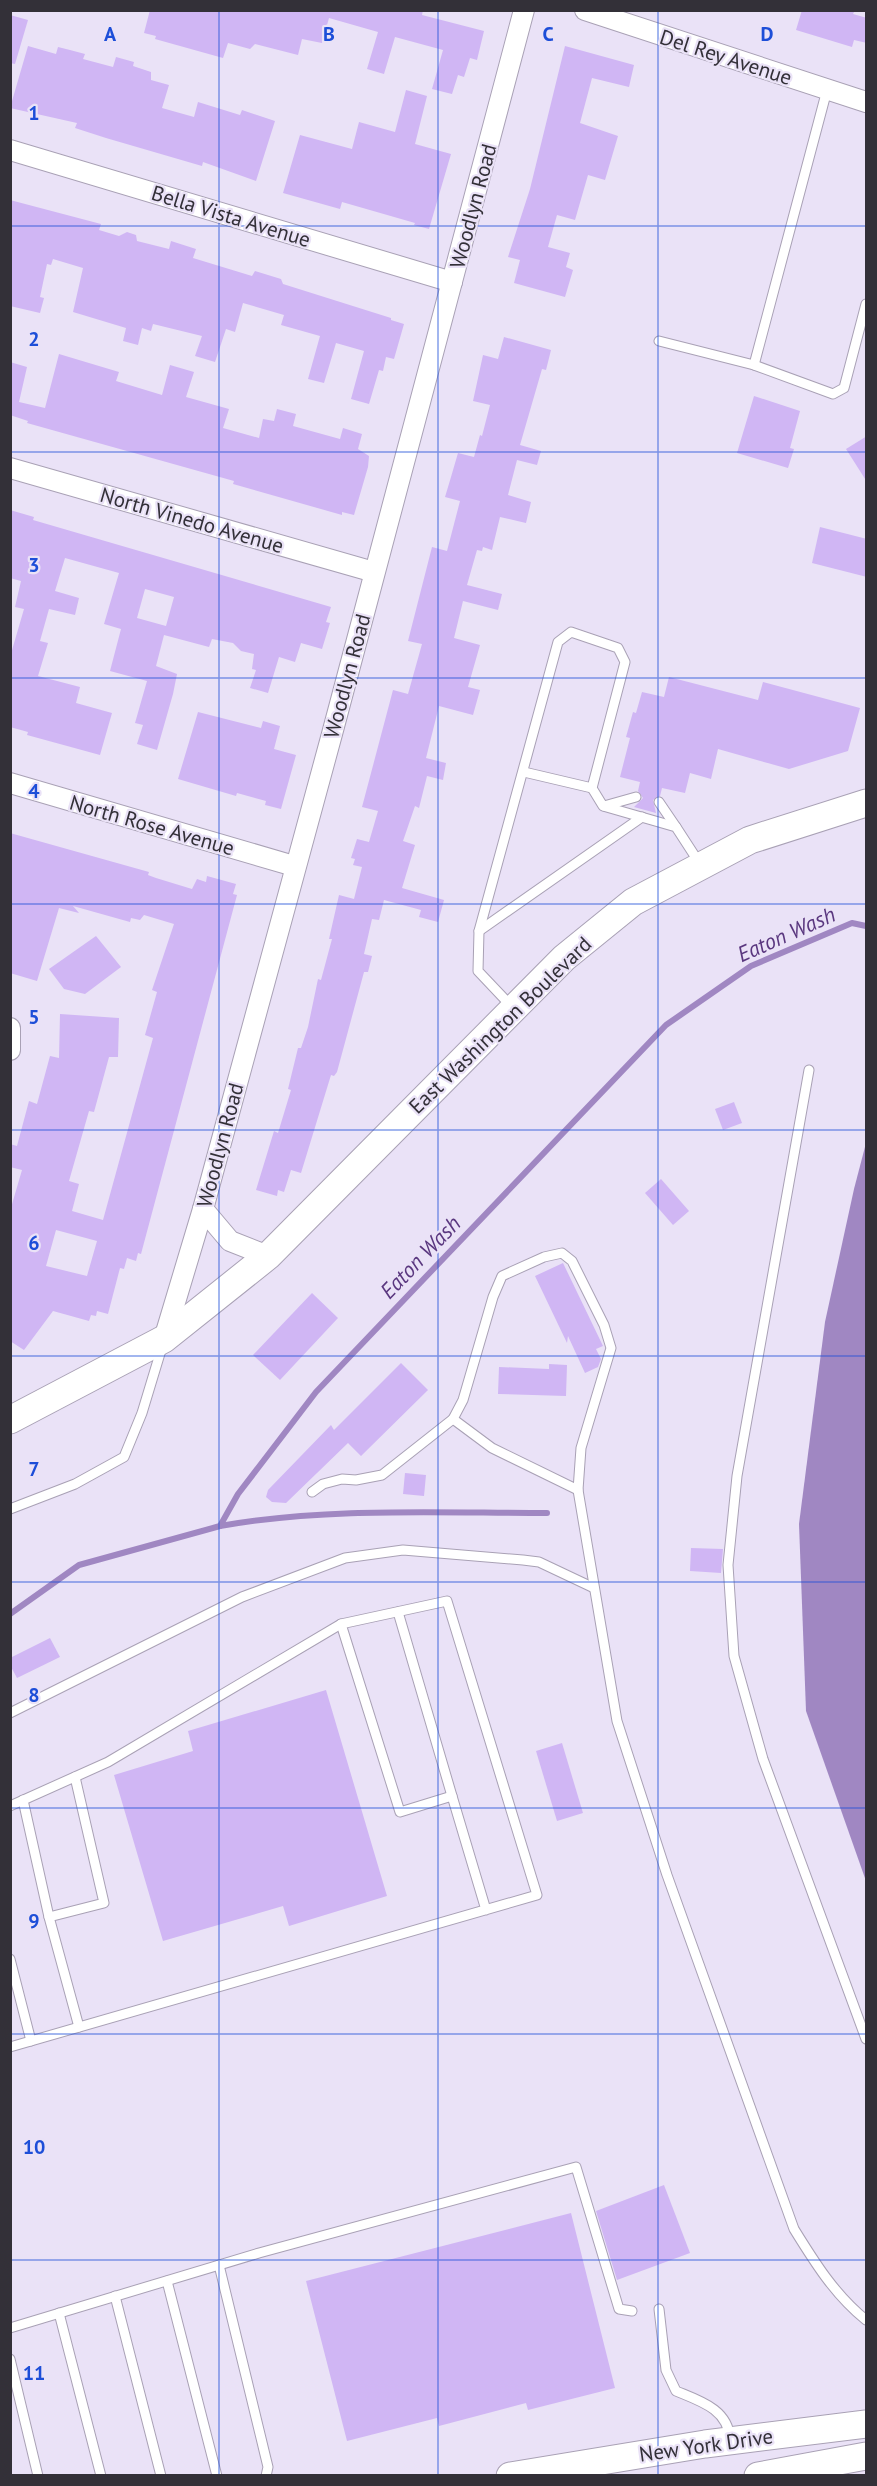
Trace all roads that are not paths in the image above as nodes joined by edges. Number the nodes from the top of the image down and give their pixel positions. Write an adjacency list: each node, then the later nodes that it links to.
1 (524, 10): 6 (street, Woodlyn Road)
2 (585, 10): 3 (street, Del Rey Avenue)
3 (827, 90): 4 (street, Del Rey Avenue); 9 (lane)
4 (867, 102)
5 (10, 150): 6 (street, Bella Vista Avenue)
6 (452, 282): 11 (street, Woodlyn Road)
7 (867, 304): 9 (lane)
8 (659, 341): 9 (lane)
9 (754, 365)
10 (10, 468): 11 (street, North Vinedo Avenue)
11 (374, 572): 21 (street, Woodlyn Road)
12 (524, 772): 14 (lane); 14 (lane); 23 (lane)
13 (10, 783): 21 (street, North Rose Avenue)
14 (592, 788): 18 (lane)
15 (636, 797): 18 (lane)
16 (659, 802): 20 (lane)
17 (867, 803): 22 (main road, East Washington Boulevard)
18 (603, 806): 19 (lane)
19 (642, 817): 20 (lane); 23 (lane)
20 (676, 827): 22 (lane)
21 (294, 866): 28 (street, Woodlyn Road)
22 (701, 866): 24 (main road, East Washington Boulevard)
23 (479, 931): 24 (lane)
24 (513, 1009): 29 (main road, East Washington Boulevard)
25 (11, 1028): 26 (street)
26 (10, 1050)
27 (809, 1071): 48 (lane)
28 (203, 1209): 29 (street); 30 (street, Woodlyn Road)
29 (268, 1256): 30 (main road, East Washington Boulevard)
30 (164, 1339): 32 (main road, East Washington Boulevard); 35 (lane)
31 (453, 1419): 33 (lane); 33 (lane); 34 (lane)
32 (10, 1420)
33 (578, 1490): 36 (lane)
34 (312, 1492)
35 (10, 1509)
36 (594, 1587): 39 (lane); 57 (lane)
37 (398, 1612): 38 (lane); 41 (lane); 44 (lane)
38 (341, 1624): 40 (lane); 41 (lane)
39 (10, 1713)
40 (75, 1777): 42 (lane); 45 (lane)
41 (452, 1796): 44 (lane)
42 (23, 1800): 43 (lane); 45 (lane)
43 (10, 1806)
44 (486, 1910): 47 (lane)
45 (49, 1917): 47 (lane)
46 (10, 1959): 49 (lane)
47 (79, 2027): 49 (lane)
48 (867, 2040)
49 (31, 2041): 50 (lane)
50 (10, 2047)
51 (219, 2265): 52 (lane); 55 (lane); 67 (lane)
52 (166, 2281): 53 (lane); 66 (lane)
53 (115, 2296): 56 (lane); 65 (lane)
54 (659, 2309): 61 (lane)
55 (632, 2311)
56 (58, 2313): 58 (lane); 64 (lane)
57 (867, 2320)
58 (10, 2328)
59 (10, 2359): 63 (lane)
60 (867, 2424): 61 (main road, New York Drive)
61 (730, 2441): 68 (main road, New York Drive)
62 (867, 2457): 69 (main road, New York Drive)
63 (38, 2475)
64 (101, 2475)
65 (161, 2475)
66 (217, 2475)
67 (266, 2475)
68 (510, 2475)
69 (758, 2475)

